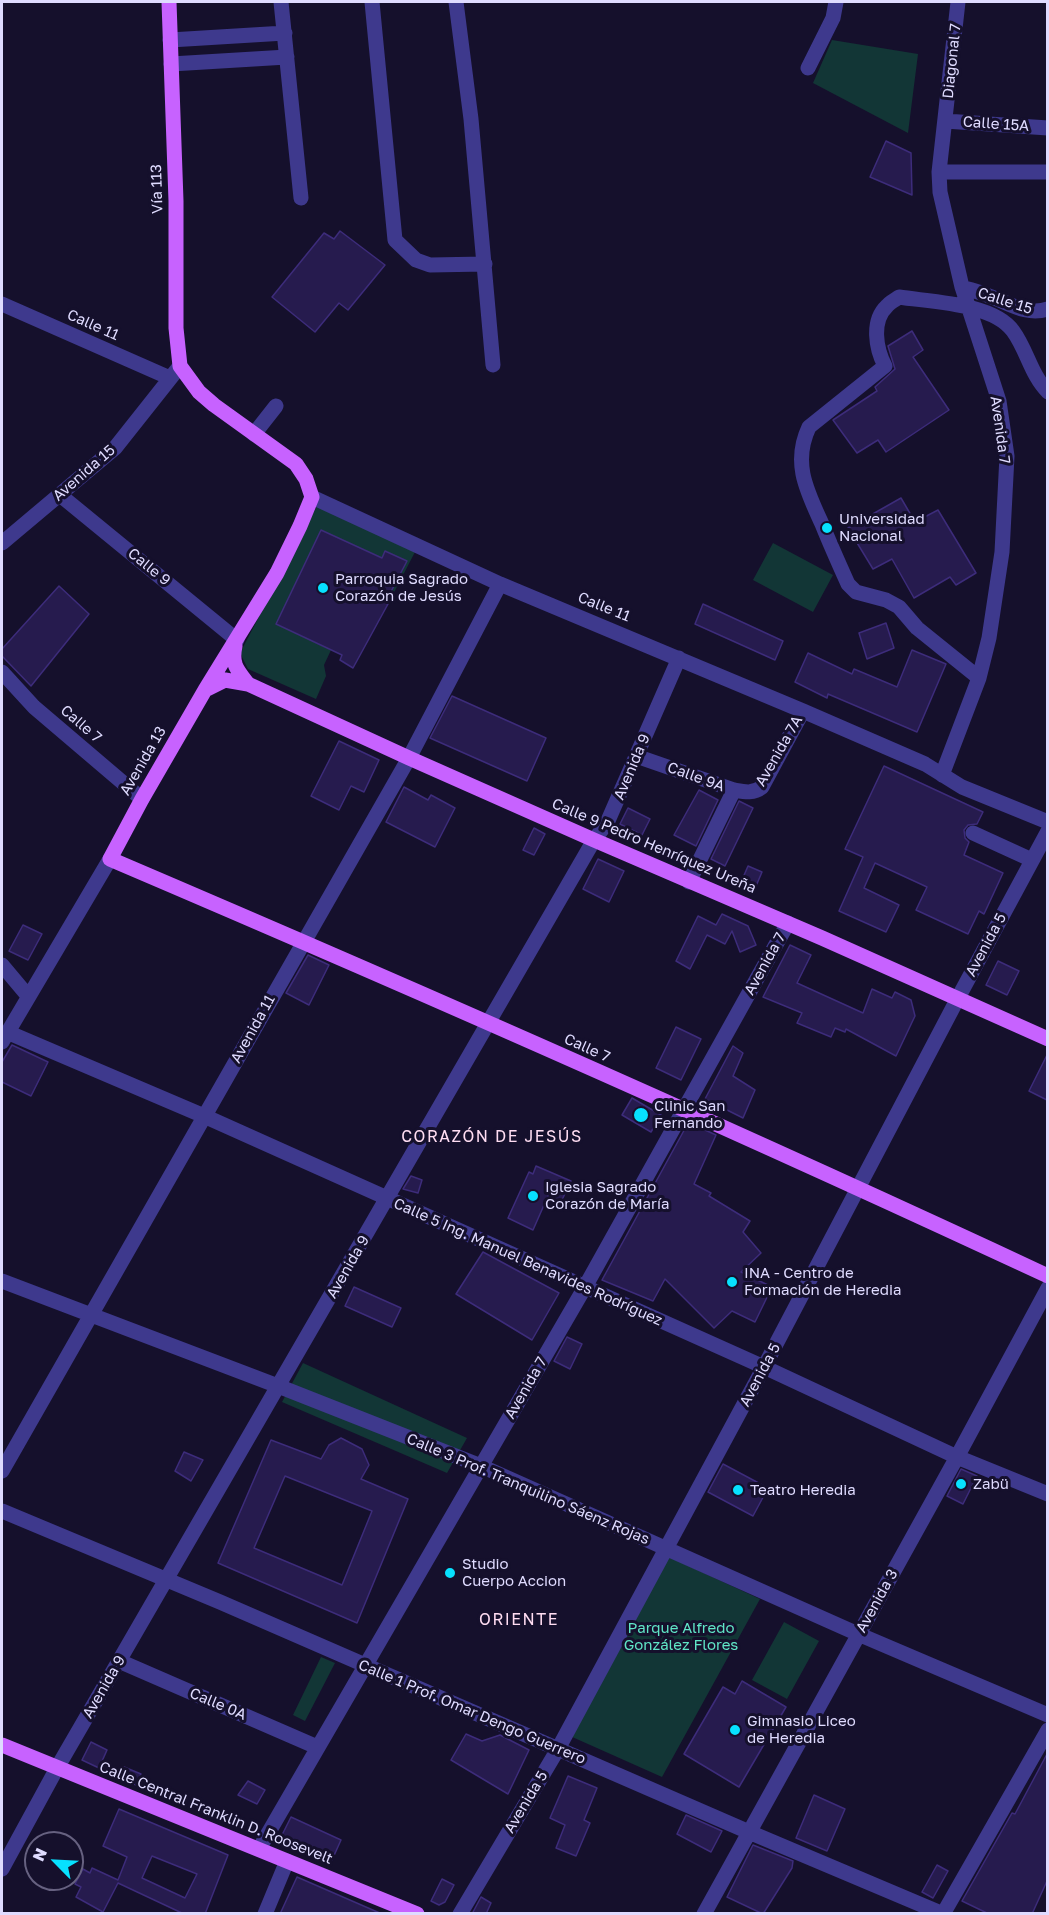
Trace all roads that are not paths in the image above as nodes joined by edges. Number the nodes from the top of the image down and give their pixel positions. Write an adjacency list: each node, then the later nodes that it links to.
1 (169, 2): 8 (main road, Vía 113)
2 (281, 2): 7 (street)
3 (372, 2): 17 (street)
4 (456, 2): 17 (street)
5 (836, 2): 11 (street)
6 (958, 2): 12 (street, Diagonal 7)
7 (285, 33): 8 (street); 9 (street)
8 (170, 40): 10 (main road, Vía 113)
9 (287, 57): 10 (street); 16 (street)
10 (171, 64): 23 (main road, Vía 113)
11 (808, 68)
12 (945, 121): 13 (street, Calle 15A); 14 (street, Avenida 7)
13 (1047, 128)
14 (939, 172): 15 (street); 18 (street, Avenida 7)
15 (1047, 172)
16 (301, 198)
17 (484, 264): 22 (street)
18 (962, 287): 20 (street, Avenida 7); 21 (street, Calle 15)
19 (2, 304): 23 (street, Calle 11)
20 (969, 308): 24 (street); 34 (street, Avenida 7); 34 (street)
21 (1047, 309)
22 (493, 365)
23 (178, 373): 26 (main road, Calle 11); 27 (street, Avenida 15)
24 (1047, 392)
25 (276, 406): 26 (street)
26 (254, 434): 28 (main road, Calle 11)
27 (60, 495): 29 (street, Avenida 15); 31 (street, Calle 9)
28 (312, 497): 30 (street, Calle 11); 31 (main road, Avenida 13)
29 (2, 543)
30 (500, 584): 32 (street, Calle 11); 39 (street, Avenida 11)
31 (237, 640): 35 (main road); 36 (main road, Avenida 13)
32 (679, 657): 37 (street, Calle 11); 38 (street, Avenida 9)
33 (2, 672): 43 (street, Calle 7)
34 (979, 678): 40 (street, Avenida 7)
35 (248, 684): 36 (main road, Calle 9 Pedro Henríquez Ureña); 39 (main road, Calle 9 Pedro Henríquez Ureña)
36 (205, 690): 43 (main road, Avenida 13)
37 (803, 711): 40 (street, Calle 11); 42 (street, Avenida 7A)
38 (636, 756): 41 (street, Calle 9A); 47 (street, Avenida 9)
39 (409, 758): 47 (main road, Calle 9 Pedro Henríquez Ureña); 52 (street, Avenida 11)
40 (942, 775): 44 (street, Calle 11)
41 (734, 790): 42 (street, Calle 9A); 50 (street)
42 (756, 792)
43 (142, 799): 48 (main road, Avenida 13)
44 (1047, 822)
45 (1047, 831): 49 (street, Avenida 5)
46 (974, 832): 49 (street)
47 (594, 840): 50 (main road, Calle 9 Pedro Henríquez Ureña); 56 (street, Avenida 9)
48 (110, 859): 52 (main road, Calle 7); 54 (street, Avenida 13)
49 (1032, 860): 55 (street, Avenida 5)
50 (689, 882): 51 (main road, Calle 9 Pedro Henríquez Ureña)
51 (788, 923): 55 (main road, Calle 9 Pedro Henríquez Ureña); 59 (street, Avenida 7)
52 (303, 941): 56 (main road, Calle 7); 60 (street, Avenida 11)
53 (2, 965): 54 (street)
54 (28, 996): 57 (street, Avenida 13)
55 (958, 998): 58 (main road, Calle 9 Pedro Henríquez Ureña); 61 (street, Avenida 5)
56 (489, 1024): 59 (main road, Calle 7); 62 (street, Avenida 9)
57 (4, 1037): 60 (street, Calle 5 Ing. Manuel Benavides Rodríguez)
58 (1047, 1039)
59 (684, 1110): 61 (main road, Calle 7); 65 (street, Avenida 7)
60 (204, 1116): 62 (street, Calle 5 Ing. Manuel Benavides Rodríguez); 67 (street, Avenida 11)
61 (860, 1188): 63 (main road, Calle 7); 68 (street, Avenida 5)
62 (387, 1199): 65 (street, Calle 5 Ing. Manuel Benavides Rodríguez); 69 (street, Avenida 9)
63 (1047, 1276)
64 (2, 1281): 67 (street, Calle 3 Prof. Tranquilino Sáenz Rojas)
65 (585, 1287): 68 (street, Calle 5 Ing. Manuel Benavides Rodríguez); 71 (street, Avenida 7)
66 (1047, 1288): 70 (street, Avenida 3)
67 (91, 1315): 69 (street, Calle 3 Prof. Tranquilino Sáenz Rojas); 72 (street, Avenida 11)
68 (764, 1367): 70 (street, Calle 5 Ing. Manuel Benavides Rodríguez); 75 (street, Avenida 5)
69 (278, 1386): 71 (street, Calle 3 Prof. Tranquilino Sáenz Rojas); 76 (street, Avenida 9)
70 (957, 1456): 73 (street, Calle 5 Ing. Manuel Benavides Rodríguez); 77 (street, Avenida 3)
71 (481, 1466): 75 (street, Calle 3 Prof. Tranquilino Sáenz Rojas); 79 (street, Avenida 7)
72 (2, 1471)
73 (1047, 1494)
74 (2, 1511): 76 (street, Calle 1 Prof. Omar Dengo Guerrero)
75 (665, 1548): 77 (street, Calle 3 Prof. Tranquilino Sáenz Rojas); 84 (street, Avenida 5)
76 (166, 1580): 78 (street, Avenida 9); 79 (street, Calle 1 Prof. Omar Dengo Guerrero)
77 (858, 1634): 80 (street, Calle 3 Prof. Tranquilino Sáenz Rojas); 86 (street, Avenida 3)
78 (119, 1661): 83 (street, Calle 0A); 85 (street, Avenida 9)
79 (365, 1665): 83 (street, Avenida 7); 84 (street, Calle 1 Prof. Omar Dengo Guerrero)
80 (1047, 1715)
81 (1047, 1730): 94 (street)
82 (2, 1745): 85 (main road, Calle Central Franklin D. Roosevelt)
83 (317, 1747): 87 (street, Avenida 7)
84 (558, 1749): 86 (street, Calle 1 Prof. Omar Dengo Guerrero); 92 (street, Avenida 5)
85 (57, 1768): 87 (main road, Calle Central Franklin D. Roosevelt); 89 (street, Avenida 9)
86 (749, 1832): 93 (street, Avenida 3); 94 (street, Calle 1 Prof. Omar Dengo Guerrero)
87 (259, 1849): 88 (main road, Calle Central Franklin D. Roosevelt)
88 (288, 1861): 90 (street); 91 (main road, Calle Central Franklin D. Roosevelt)
89 (2, 1869)
90 (265, 1914)
91 (417, 1914)
92 (460, 1914)
93 (704, 1914)
94 (943, 1914)

